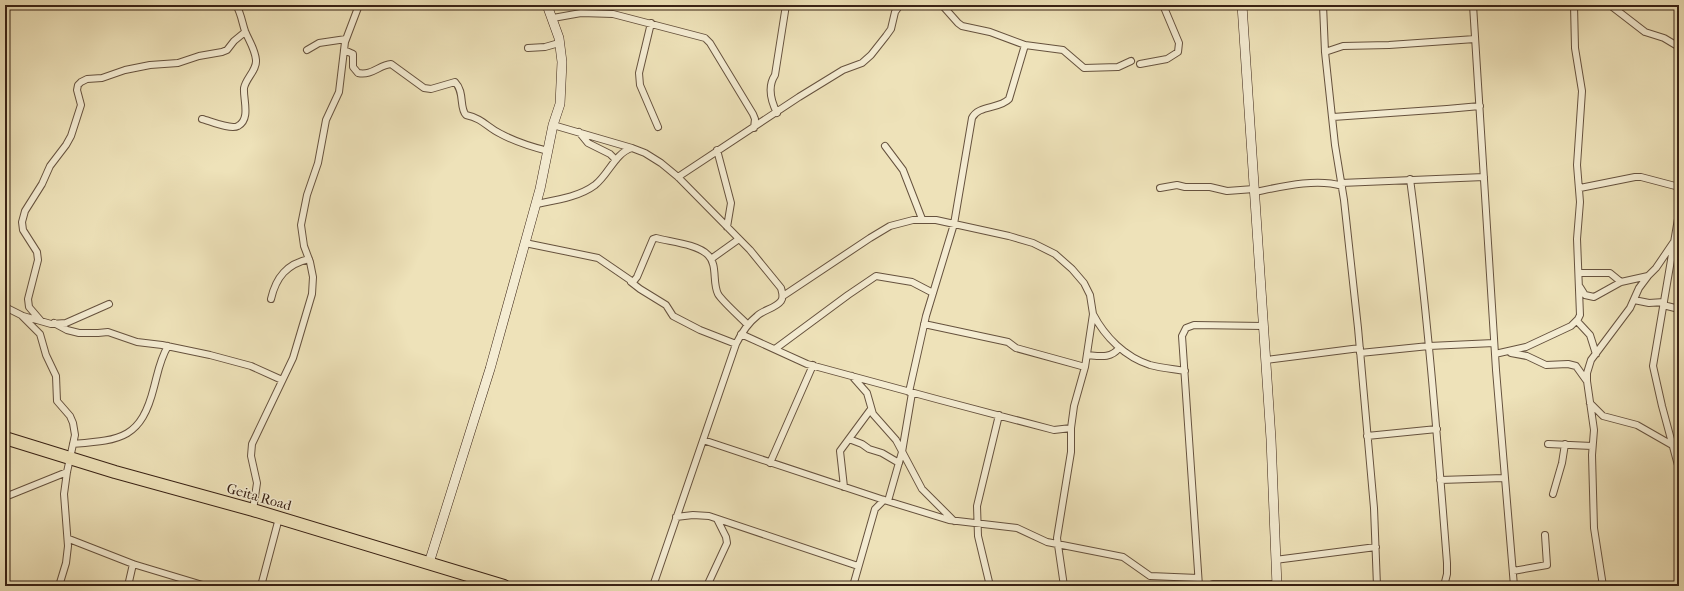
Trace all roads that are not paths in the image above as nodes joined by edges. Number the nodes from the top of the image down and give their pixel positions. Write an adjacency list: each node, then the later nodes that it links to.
1 (236, 5): 13 (street)
2 (359, 5): 17 (street)
3 (547, 5): 14 (street)
4 (786, 5): 29 (street)
5 (900, 5): 29 (street)
6 (942, 5): 20 (street)
7 (1163, 5): 27 (street)
8 (1242, 5): 48 (street)
9 (1323, 5): 25 (street)
10 (1473, 5): 18 (street)
11 (1574, 5): 47 (street)
12 (1610, 5): 21 (street)
13 (239, 8): 16 (street)
14 (553, 18): 15 (street); 19 (street)
15 (651, 23): 33 (street); 34 (street)
16 (245, 32): 31 (street); 75 (street)
17 (346, 38): 23 (street); 24 (street)
18 (1475, 39): 25 (street); 28 (street)
19 (559, 43): 22 (street); 32 (street)
20 (1025, 45): 26 (street); 52 (street)
21 (1679, 47)
22 (528, 48)
23 (307, 50)
24 (344, 50): 39 (street); 58 (street)
25 (1325, 52): 30 (street)
26 (1131, 61)
27 (1140, 64)
28 (1480, 106): 30 (street); 42 (street)
29 (777, 113): 34 (street)
30 (1333, 117): 44 (street)
31 (202, 119)
32 (553, 125): 35 (street); 39 (street)
33 (658, 127)
34 (754, 128): 38 (street)
35 (579, 132): 37 (street); 40 (street)
36 (885, 146): 51 (street)
37 (632, 148): 40 (street); 41 (street)
38 (718, 150): 41 (street); 53 (street)
39 (548, 151): 49 (street)
40 (616, 160): 49 (street)
41 (678, 176): 53 (street)
42 (1484, 177): 43 (street); 82 (street)
43 (1410, 179): 44 (street); 85 (street)
44 (1341, 184): 48 (street); 88 (street)
45 (1679, 187): 47 (street)
46 (1160, 188): 48 (street)
47 (1580, 188): 60 (street)
48 (1255, 190): 80 (street)
49 (536, 204): 57 (street)
50 (1679, 213): 56 (street)
51 (922, 219): 52 (street); 66 (street)
52 (954, 224): 65 (street); 73 (street)
53 (727, 227): 55 (street)
54 (1679, 235): 56 (street)
55 (739, 239): 59 (street); 66 (street)
56 (1674, 242): 61 (street); 69 (street)
57 (525, 243): 62 (street); 141 (street)
58 (309, 259): 67 (street); 98 (street)
59 (711, 259): 62 (street); 79 (street)
60 (1579, 273): 63 (street); 64 (street)
61 (1648, 276): 63 (street); 68 (street)
62 (630, 282): 83 (street)
63 (1621, 282): 64 (street)
64 (1580, 287): 76 (street)
65 (933, 293): 78 (street); 87 (street)
66 (783, 296): 79 (street)
67 (271, 298)
68 (1634, 300): 69 (street); 91 (street)
69 (1663, 303): 72 (street); 115 (street)
70 (109, 304): 77 (street)
71 (5, 307): 74 (street)
72 (1679, 309)
73 (1093, 314): 86 (street); 92 (street)
74 (21, 315): 75 (street); 112 (street)
75 (41, 321): 77 (street)
76 (1577, 321): 89 (street); 91 (street)
77 (54, 323): 84 (street)
78 (924, 324): 95 (street); 100 (street)
79 (748, 325): 81 (street)
80 (1264, 326): 93 (street); 96 (street)
81 (741, 334): 83 (street); 87 (street)
82 (1494, 343): 85 (street); 90 (street)
83 (736, 344): 111 (street)
84 (168, 346): 98 (street); 112 (street)
85 (1429, 346): 88 (street); 107 (street)
86 (1119, 348): 92 (street); 96 (street)
87 (775, 349): 94 (street)
88 (1360, 351): 93 (street); 108 (street)
89 (1506, 352): 90 (street); 99 (street)
90 (1495, 354): 124 (street)
91 (1596, 354): 99 (street)
92 (1087, 355): 95 (street)
93 (1266, 360): 140 (street)
94 (813, 365): 97 (street); 120 (street)
95 (1085, 367): 106 (street)
96 (1185, 371): 145 (street)
97 (852, 376): 100 (street); 102 (street)
98 (282, 380): 130 (street)
99 (1587, 381): 101 (street)
100 (911, 392): 103 (street); 117 (street)
101 (1590, 403): 104 (street); 105 (street)
102 (871, 409): 110 (street); 117 (street)
103 (999, 415): 106 (street); 135 (street)
104 (1606, 417): 105 (street); 115 (street)
105 (1593, 420): 116 (street)
106 (1071, 428): 138 (street)
107 (1436, 429): 108 (street); 125 (street)
108 (1368, 436): 139 (street)
109 (5, 438): 118 (highway, Geita Road)
110 (849, 438): 121 (street); 126 (street)
111 (702, 440): 120 (street); 131 (street)
112 (73, 444): 118 (street)
113 (1548, 444): 114 (street)
114 (1565, 444): 116 (street); 127 (street)
115 (1672, 445): 119 (street)
116 (1592, 446): 161 (street)
117 (902, 452): 121 (street); 134 (street)
118 (70, 457): 123 (street); 130 (highway, Geita Road)
119 (1678, 458): 122 (street)
120 (770, 463): 126 (street)
121 (899, 463): 129 (street)
122 (1679, 470)
123 (67, 472): 128 (street); 137 (street)
124 (1504, 478): 125 (street); 144 (street)
125 (1440, 480): 159 (street)
126 (844, 487): 129 (street)
127 (1553, 494)
128 (5, 498)
129 (886, 501): 134 (street); 143 (street)
130 (253, 510): 132 (highway, Geita Road)
131 (676, 517): 133 (street); 152 (street)
132 (279, 518): 141 (highway, Geita Road); 151 (street)
133 (717, 519): 143 (street); 153 (street)
134 (955, 521): 135 (street)
135 (977, 524): 138 (street); 155 (street)
136 (1545, 535): 144 (street)
137 (69, 539): 142 (street); 148 (street)
138 (1057, 544): 145 (street); 156 (street)
139 (1376, 547): 140 (street); 158 (street)
140 (1275, 560): 147 (street)
141 (429, 563): 146 (highway, Geita Road)
142 (133, 564): 149 (street); 150 (street)
143 (858, 566): 154 (street)
144 (1513, 571): 160 (street)
145 (1198, 582): 157 (street)
146 (497, 585)
147 (1276, 585): 157 (street)
148 (59, 586)
149 (128, 586)
150 (206, 586)
151 (261, 586)
152 (653, 586)
153 (708, 586)
154 (853, 586)
155 (990, 586)
156 (1064, 586)
157 (1209, 586)
158 (1377, 586)
159 (1444, 586)
160 (1514, 586)
161 (1603, 586)

